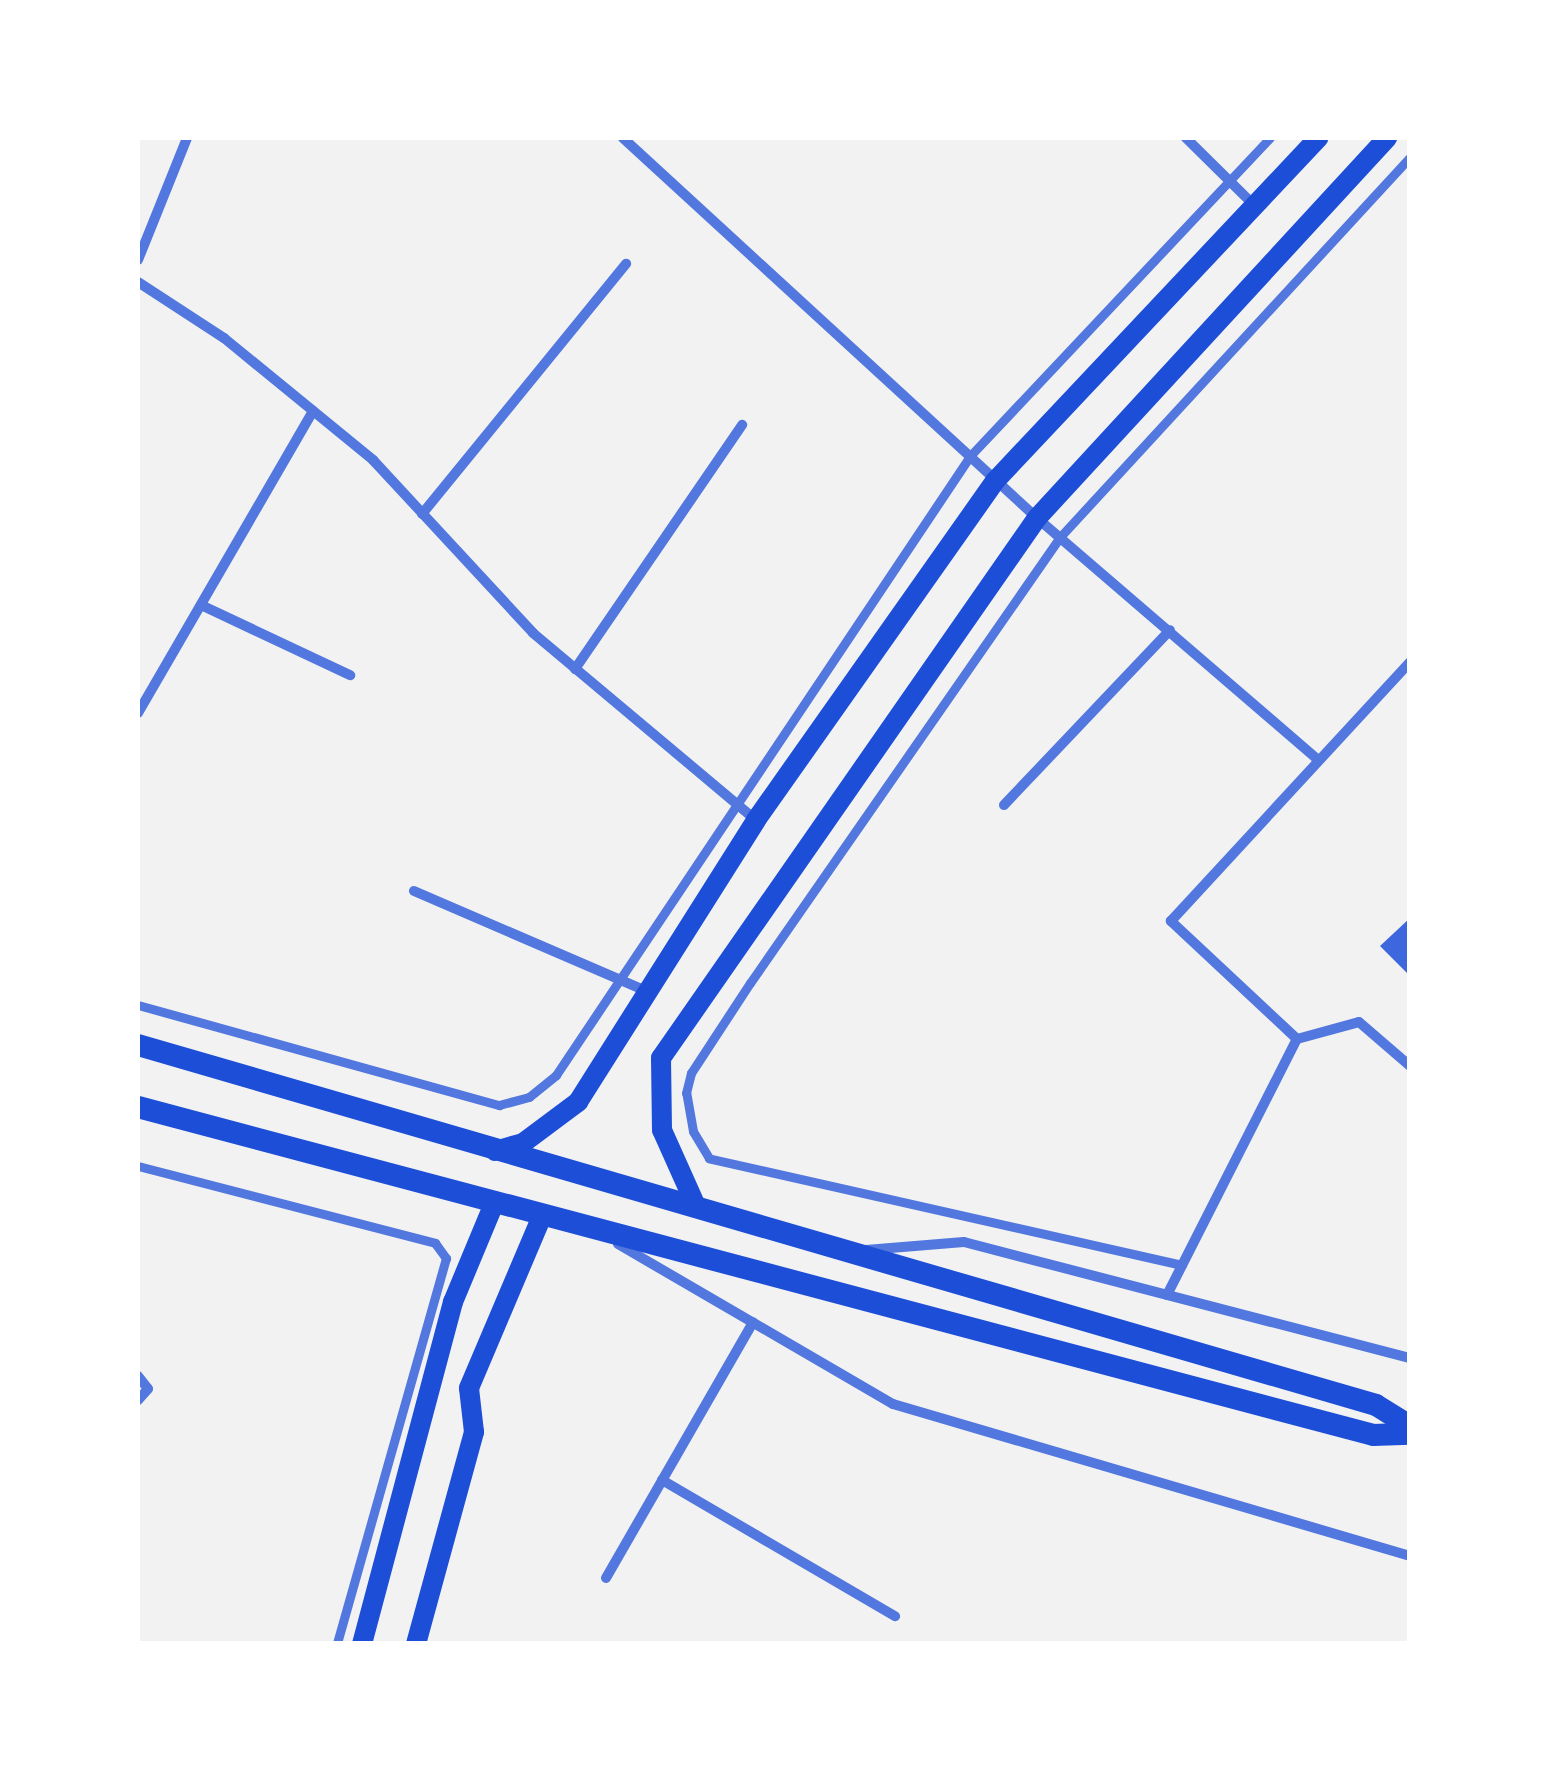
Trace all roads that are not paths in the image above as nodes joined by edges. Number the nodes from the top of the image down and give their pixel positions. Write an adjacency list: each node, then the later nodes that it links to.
1 (187, 138): 10 (street)
2 (623, 138): 15 (street)
3 (1186, 138): 8 (street)
4 (1270, 138): 8 (street)
5 (1318, 138): 9 (main road)
6 (1387, 138): 18 (main road)
7 (1410, 157): 19 (street)
8 (1230, 182): 9 (street); 15 (street)
9 (1254, 206): 16 (main road)
10 (138, 260)
11 (626, 264): 17 (street)
12 (138, 282): 13 (street)
13 (313, 412): 17 (street); 20 (street)
14 (742, 425): 23 (street)
15 (970, 456): 16 (street); 27 (street)
16 (996, 480): 18 (street); 29 (main road)
17 (422, 514): 23 (street)
18 (1037, 518): 19 (street); 41 (main road)
19 (1060, 536): 21 (street); 45 (street)
20 (201, 605): 24 (street); 25 (street)
21 (1170, 630): 26 (street); 28 (street)
22 (1410, 662): 26 (street)
23 (575, 669): 27 (street)
24 (350, 675)
25 (138, 714)
26 (1318, 760): 34 (street)
27 (735, 803): 29 (street); 31 (street)
28 (1004, 805)
29 (756, 820): 32 (main road)
30 (414, 891): 31 (street)
31 (618, 978): 32 (street); 33 (street)
32 (649, 992): 38 (main road)
33 (138, 1005)
34 (1297, 1039): 36 (street); 45 (street)
35 (138, 1046): 38 (main road)
36 (1410, 1066)
37 (138, 1106): 40 (main road)
38 (495, 1151): 41 (main road)
39 (138, 1166): 57 (street)
40 (496, 1201): 42 (main road); 58 (main road)
41 (696, 1206): 44 (main road)
42 (542, 1216): 43 (main road); 59 (main road)
43 (587, 1226): 47 (street); 52 (main road)
44 (840, 1252): 46 (street); 51 (main road)
45 (1182, 1266): 46 (street)
46 (1166, 1295): 48 (street)
47 (752, 1322): 53 (street); 54 (street)
48 (1410, 1358)
49 (138, 1376): 50 (street)
50 (138, 1400)
51 (1410, 1426)
52 (1410, 1434)
53 (662, 1480): 55 (street); 56 (street)
54 (1410, 1556)
55 (606, 1578)
56 (895, 1616)
57 (337, 1644)
58 (362, 1644)
59 (416, 1644)

